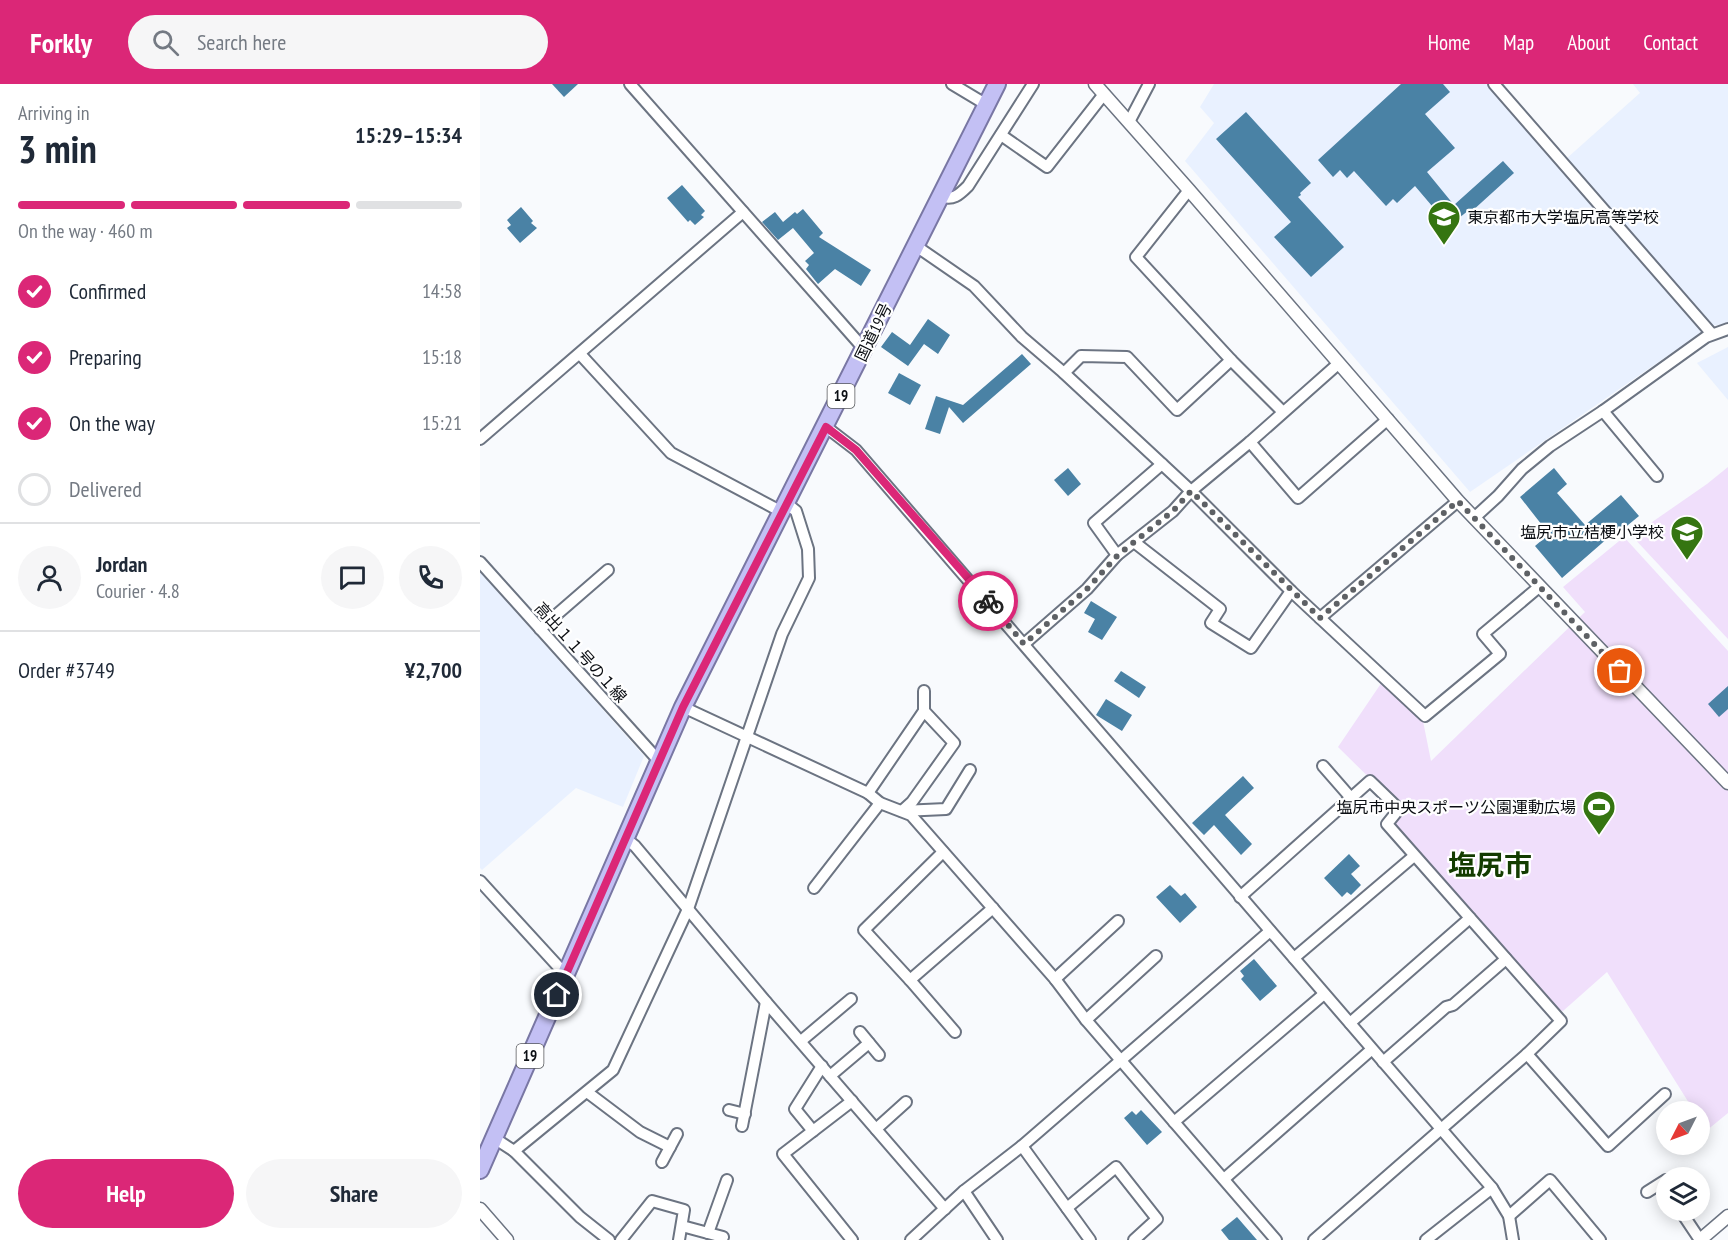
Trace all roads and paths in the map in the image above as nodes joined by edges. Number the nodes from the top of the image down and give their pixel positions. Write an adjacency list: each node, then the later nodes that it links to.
1 (630, 84): 14 (street)
2 (952, 84): 9 (street)
3 (997, 84): 9 (highway, 国道19号 / 19)
4 (1033, 84): 11 (street)
5 (1095, 84): 8 (street)
6 (1149, 84): 10 (street)
7 (1494, 84): 17 (street)
8 (1104, 94): 10 (street); 11 (street)
9 (987, 105): 13 (highway, 国道19号 / 19)
10 (1129, 122): 12 (street)
11 (1001, 135): 13 (street)
12 (1189, 190): 20 (street); 21 (street)
13 (940, 196): 15 (highway, 国道19号 / 19)
14 (743, 212): 18 (street); 19 (street)
15 (916, 246): 18 (highway, 国道19号 / 19); 22 (street)
16 (1728, 329): 17 (street)
17 (1712, 334): 23 (street)
18 (865, 350): 26 (highway, 国道19号 / 19)
19 (580, 354): 27 (street); 33 (street)
20 (1231, 360): 22 (street); 24 (street)
21 (1338, 364): 24 (street); 25 (street)
22 (1064, 373): 29 (street)
23 (1603, 411): 30 (street); 34 (street)
24 (1283, 412): 28 (street)
25 (1388, 419): 28 (street); 32 (street)
26 (826, 427): 33 (highway, 国道19号 / 19); 43 (street)
27 (480, 439)
28 (1251, 442): 31 (street)
29 (1162, 464): 31 (street); 36 (street)
30 (1657, 476)
31 (1191, 491): 35 (street); 40 (street)
32 (1458, 501): 34 (street); 41 (street)
33 (784, 508): 45 (highway, 国道19号 / 19); 47 (street)
34 (1474, 518): 39 (street)
35 (1134, 542): 36 (street); 40 (street)
36 (1118, 555): 43 (street)
37 (480, 562): 42 (street, 高出１１号の１線)
38 (608, 570): 42 (street)
39 (1539, 587): 41 (street); 51 (street)
40 (1291, 591): 41 (street)
41 (1320, 618)
42 (540, 629): 48 (street, 高出１１号の１線)
43 (1024, 644): 61 (street)
44 (924, 691): 46 (street)
45 (683, 707): 47 (street); 48 (highway, 国道19号 / 19)
46 (924, 711): 52 (street); 55 (street)
47 (747, 736): 52 (street); 63 (street)
48 (659, 761): 56 (highway, 国道19号 / 19)
49 (1323, 766): 53 (street)
50 (970, 770): 55 (street)
51 (1728, 783)
52 (868, 793): 54 (street)
53 (1351, 798): 58 (street); 61 (street)
54 (880, 803): 55 (street); 60 (street)
55 (902, 811): 57 (street)
56 (625, 838): 63 (street); 70 (highway, 国道19号 / 19)
57 (943, 852): 62 (street); 72 (street)
58 (1414, 856): 64 (street); 68 (street)
59 (480, 881): 70 (street)
60 (814, 888)
61 (1240, 897): 66 (street)
62 (993, 908): 71 (street); 72 (street)
63 (688, 909): 75 (street); 89 (street)
64 (1470, 918): 69 (street); 77 (street)
65 (1118, 921): 71 (street)
66 (1270, 931): 68 (street); 85 (street)
67 (1156, 956): 76 (street)
68 (1294, 958): 73 (street)
69 (1506, 959): 83 (street); 86 (street)
70 (566, 975): 101 (highway, 国道19号 / 19)
71 (1055, 979): 76 (street)
72 (910, 980): 79 (street)
73 (1324, 994): 77 (street); 95 (street)
74 (851, 999): 80 (street)
75 (766, 1002): 80 (street); 94 (street)
76 (1086, 1020): 85 (street)
77 (1350, 1023): 82 (street)
78 (860, 1032): 81 (street)
79 (955, 1032)
80 (801, 1041): 87 (street)
81 (869, 1043): 84 (street); 88 (street)
82 (1371, 1050): 86 (street); 107 (street)
83 (1527, 1054): 90 (street); 98 (street)
84 (879, 1055)
85 (1120, 1060): 95 (street); 102 (street)
86 (1383, 1062): 98 (street)
87 (822, 1066): 88 (street); 99 (street)
88 (830, 1076): 91 (street)
89 (587, 1092): 103 (street); 104 (street)
90 (1665, 1094)
91 (852, 1101): 97 (street); 99 (street)
92 (906, 1102): 97 (street)
93 (729, 1110): 94 (street)
94 (745, 1114): 96 (street)
95 (1174, 1122): 107 (street)
96 (742, 1126)
97 (876, 1129): 115 (street)
98 (1441, 1129): 110 (street); 132 (street)
99 (813, 1131): 126 (street)
100 (677, 1134): 103 (street)
101 (494, 1138): 104 (street); 106 (highway, 国道19号 / 19)
102 (1022, 1146): 111 (street); 113 (street)
103 (670, 1147): 105 (street)
104 (514, 1151): 123 (street)
105 (662, 1162)
106 (480, 1170)
107 (1224, 1179): 131 (street)
108 (727, 1180): 120 (street)
109 (1656, 1187): 112 (street)
110 (1492, 1188): 116 (street); 133 (street)
111 (964, 1191): 115 (street); 128 (street)
112 (1647, 1192)
113 (1067, 1208): 129 (street); 130 (street)
114 (480, 1209): 122 (street)
115 (945, 1209): 127 (street)
116 (1509, 1215): 134 (street); 135 (street)
117 (1728, 1216): 136 (street)
118 (1687, 1221): 136 (street)
119 (682, 1226): 120 (street); 124 (street); 125 (street)
120 (708, 1233): 121 (street)
121 (723, 1237)
122 (507, 1240)
123 (609, 1240)
124 (621, 1240)
125 (679, 1240)
126 (852, 1240)
127 (911, 1240)
128 (997, 1240)
129 (1090, 1240)
130 (1134, 1240)
131 (1276, 1240)
132 (1314, 1240)
133 (1426, 1240)
134 (1513, 1240)
135 (1600, 1240)
136 (1700, 1240)

